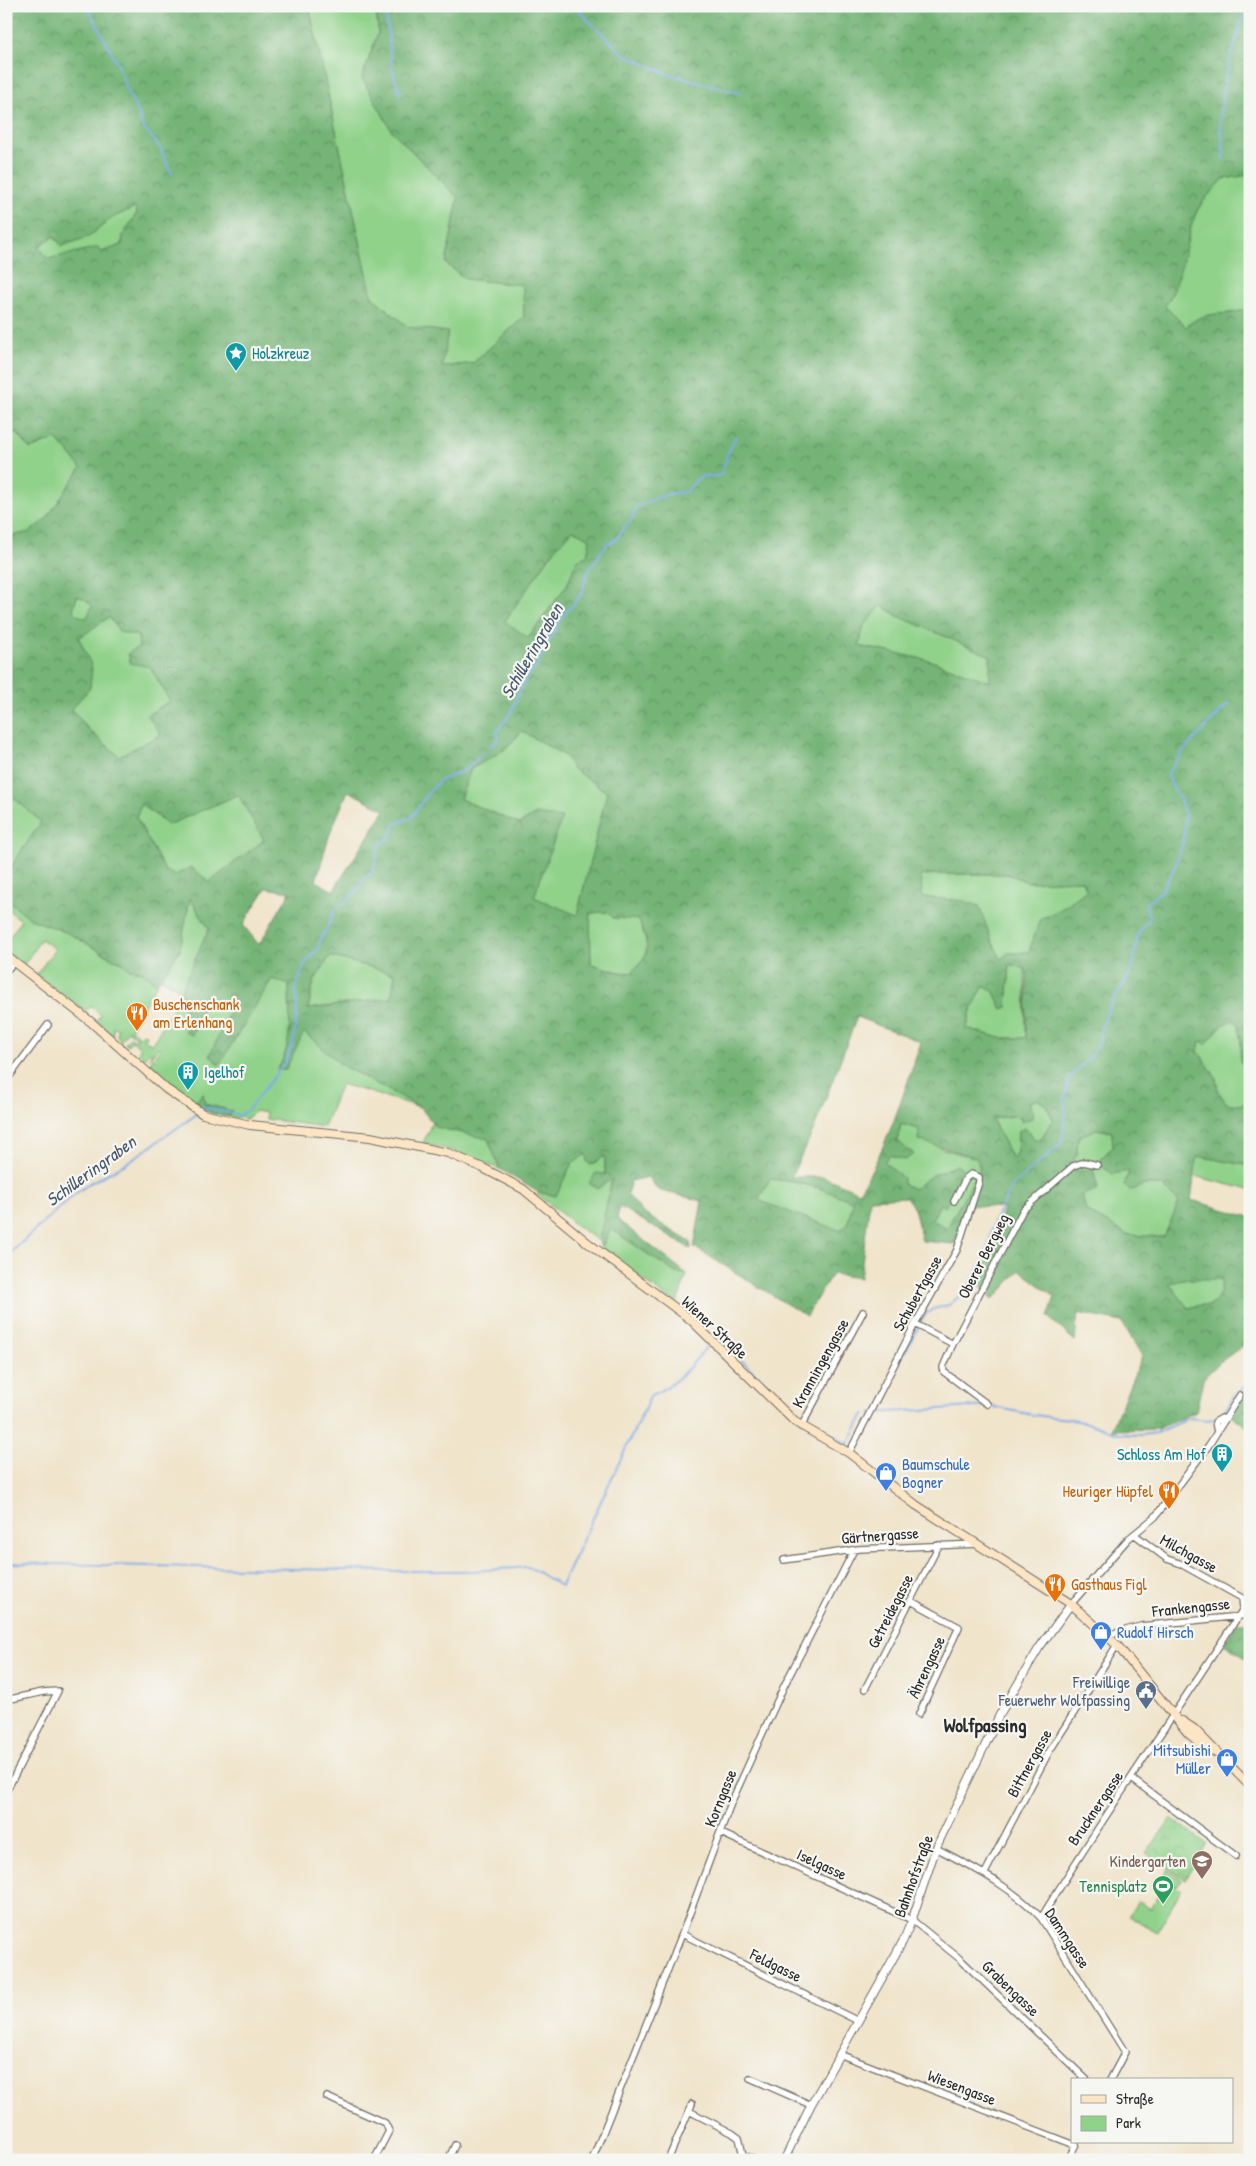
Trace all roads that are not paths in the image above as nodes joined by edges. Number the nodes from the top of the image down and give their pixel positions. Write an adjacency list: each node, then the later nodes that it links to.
1 (6, 956): 2 (main road, Wiener Straße)
2 (14, 962): 3 (street); 13 (main road, Wiener Straße)
3 (6, 971)
4 (48, 1025): 5 (street)
5 (6, 1082)
6 (1097, 1165): 10 (street, Oberer Bergweg)
7 (954, 1201): 9 (street, Schubertgasse)
8 (864, 1312): 13 (street, Kranningengasse)
9 (917, 1326): 10 (street); 14 (street, Schubertgasse)
10 (953, 1344): 12 (street, Oberer Bergweg)
11 (1240, 1395): 15 (street)
12 (986, 1404)
13 (803, 1423): 14 (main road, Wiener Straße)
14 (849, 1453): 16 (main road, Wiener Straße)
15 (1134, 1534): 21 (street); 23 (street, Milchgasse)
16 (978, 1544): 17 (street, Gärtnergasse); 21 (main road, Wiener Straße)
17 (939, 1545): 18 (street, Gärtnergasse); 20 (street, Getreidegasse)
18 (854, 1550): 19 (street, Gärtnergasse); 33 (street, Korngasse)
19 (784, 1560)
20 (912, 1601): 26 (street, Getreidegasse); 28 (street, Ährengasse)
21 (1071, 1604): 24 (main road, Wiener Straße); 34 (street, Bahnhofstraße)
22 (1250, 1615): 23 (street, Frankengasse)
23 (1239, 1616): 24 (street, Frankengasse); 29 (street, Brucknergasse)
24 (1107, 1635): 25 (main road, Wiener Straße)
25 (1117, 1645): 29 (main road, Wiener Straße); 36 (street, Bittnergasse)
26 (865, 1689)
27 (6, 1700): 32 (street)
28 (919, 1714)
29 (1175, 1716): 30 (street, Brucknergasse); 31 (main road, Wiener Straße)
30 (1132, 1779): 35 (street); 37 (street, Brucknergasse)
31 (1250, 1786)
32 (6, 1792)
33 (721, 1833): 38 (street, Iselgasse); 39 (street, Korngasse)
34 (936, 1848): 36 (street, Dammgasse); 38 (street, Bahnhofstraße)
35 (1236, 1856)
36 (985, 1873): 37 (street, Dammgasse)
37 (1041, 1918): 44 (street, Dammgasse)
38 (912, 1920): 40 (street, Bahnhofstraße); 43 (street, Grabengasse)
39 (682, 1934): 40 (street, Feldgasse); 55 (street, Korngasse)
40 (858, 2021): 41 (street, Bahnhofstraße)
41 (839, 2054): 47 (street, Bahnhofstraße); 49 (street, Wiesengasse)
42 (750, 2078): 47 (street)
43 (1085, 2078)
44 (1111, 2078)
45 (326, 2097): 53 (street)
46 (692, 2104): 48 (street)
47 (811, 2105): 58 (street, Bahnhofstraße)
48 (689, 2111): 52 (street); 56 (street)
49 (1071, 2142)
50 (1076, 2144): 59 (street)
51 (456, 2146): 54 (street)
52 (742, 2157): 57 (street)
53 (374, 2160)
54 (448, 2160)
55 (592, 2160)
56 (668, 2160)
57 (755, 2160)
58 (784, 2160)
59 (1068, 2160)

